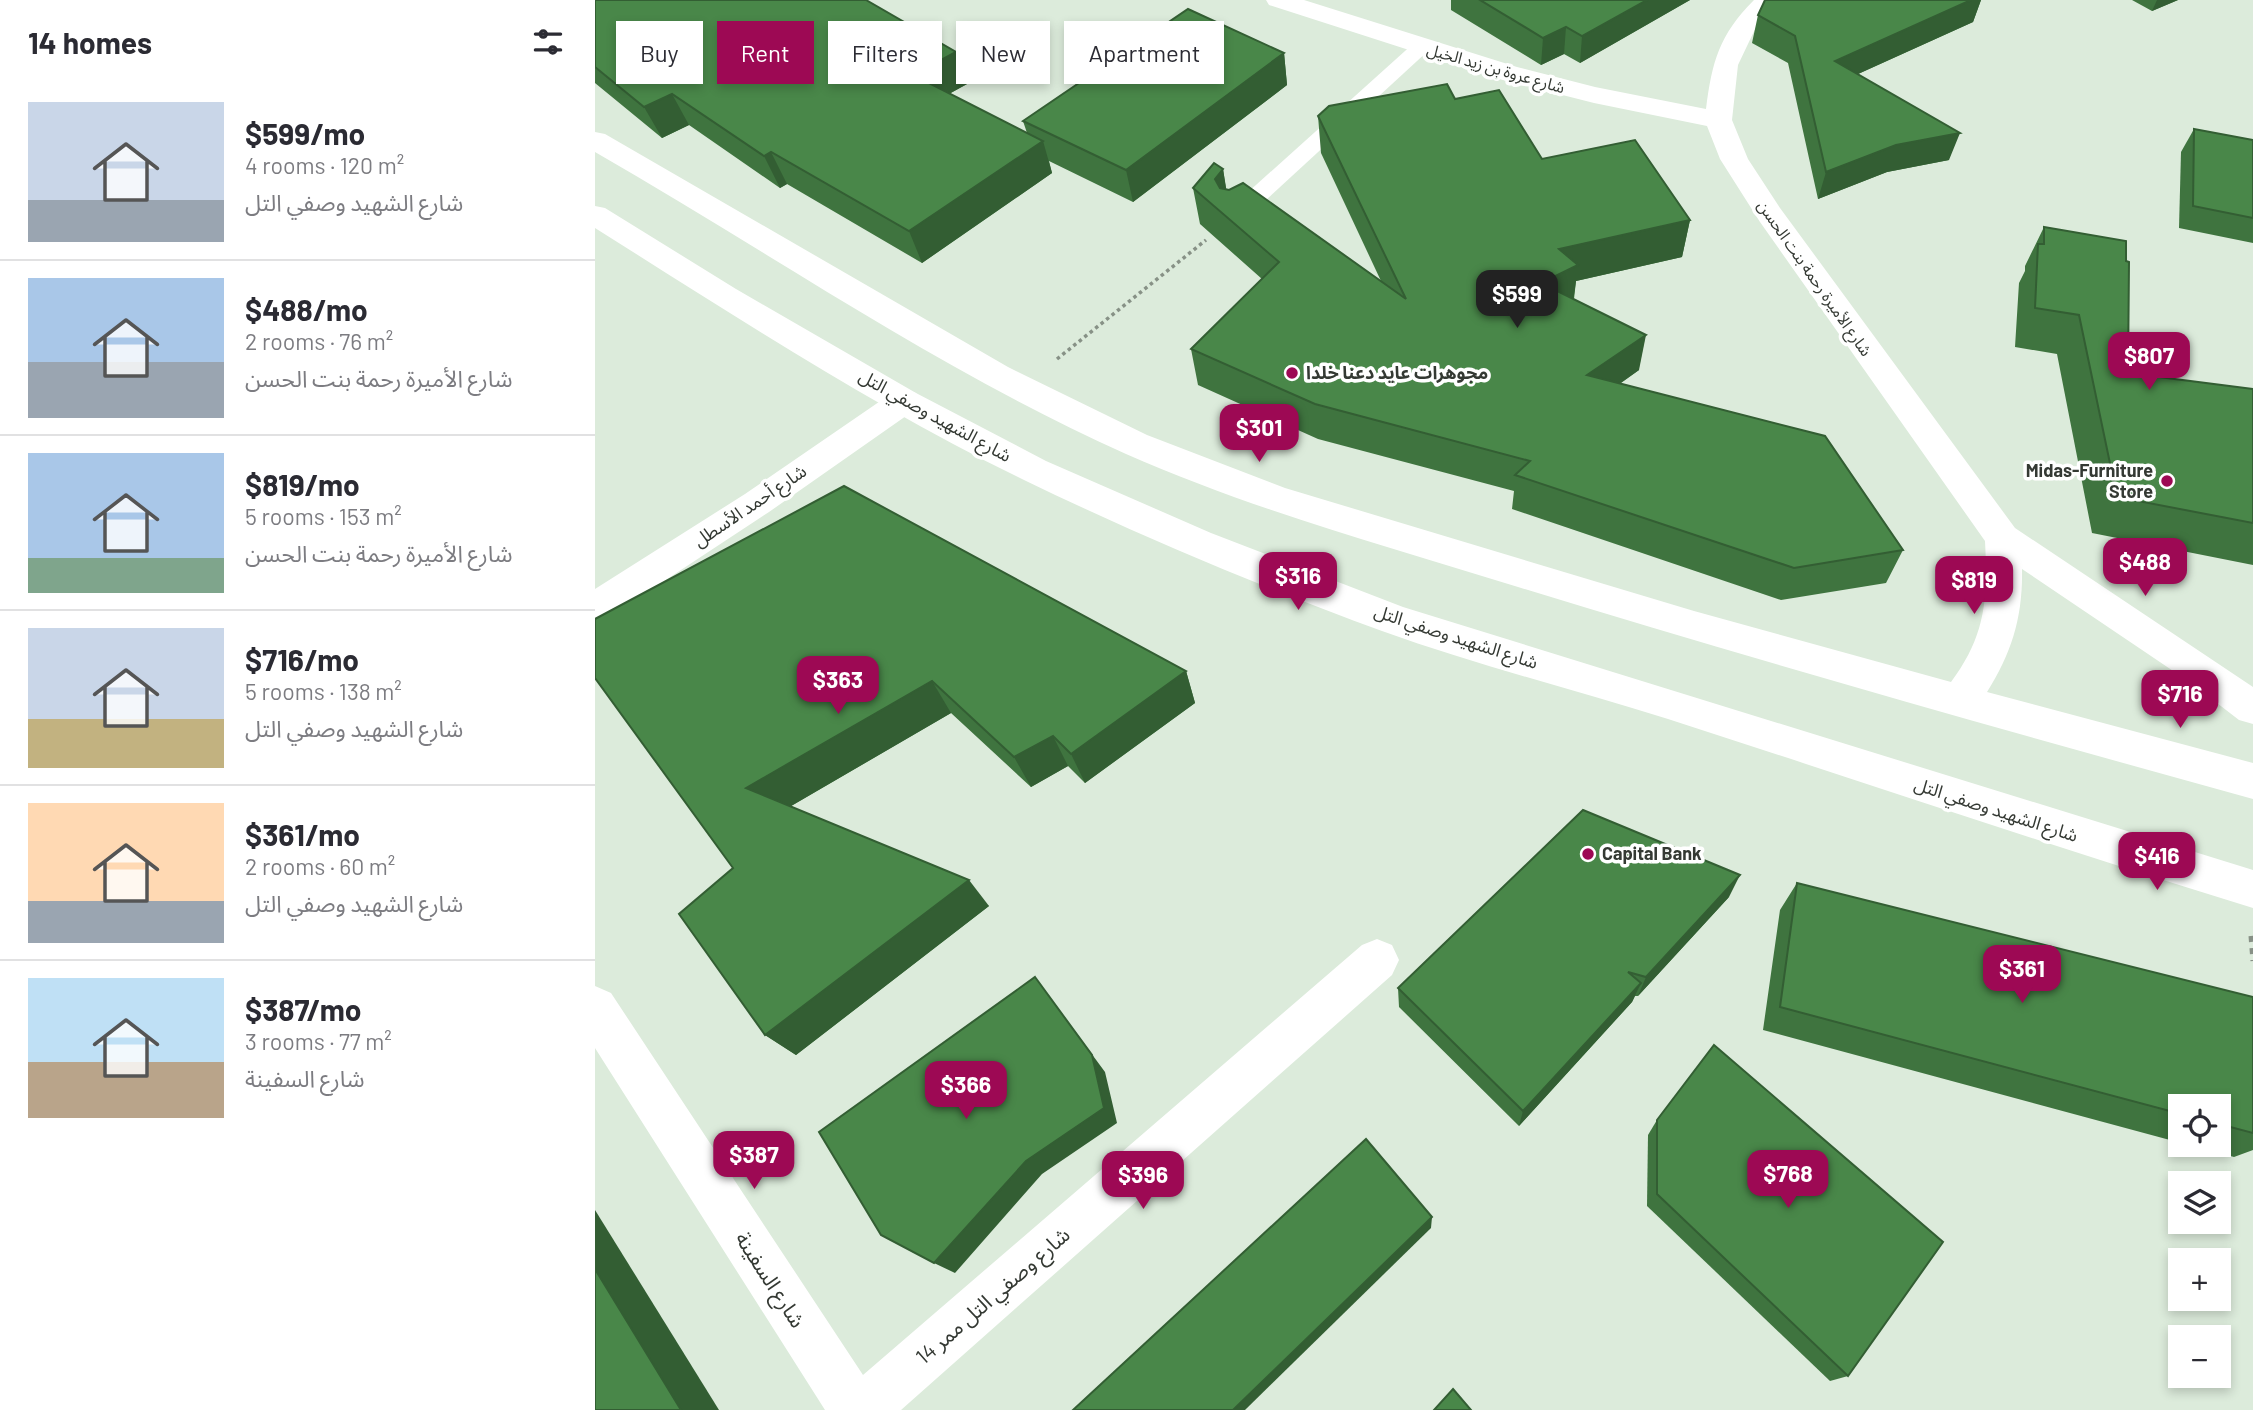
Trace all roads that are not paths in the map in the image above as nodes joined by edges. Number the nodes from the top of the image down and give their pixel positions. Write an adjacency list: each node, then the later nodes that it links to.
1 (1278, 0): 3 (main road, شارع عروة بن زيد الخيل)
2 (1768, 0): 4 (main road, شارع الأميرة رحمة بنت الحسن)
3 (1422, 46): 4 (main road, شارع عروة بن زيد الخيل); 7 (lane)
4 (1718, 120): 9 (main road, شارع الأميرة رحمة بنت الحسن)
5 (595, 140): 11 (main road)
6 (595, 215): 8 (main road, شارع الشهيد وصفي التل)
7 (1234, 218)
8 (904, 401): 10 (main road, شارع أحمد الأسطل); 14 (main road, شارع الشهيد وصفي التل)
9 (2003, 538): 11 (main road); 12 (main road, شارع الأميرة رحمة بنت الحسن)
10 (595, 608)
11 (1960, 700): 13 (main road)
12 (2253, 708)
13 (2253, 780)
14 (2253, 888)
15 (1377, 960): 18 (main road, شارع وصفي التل ممر 14)
16 (595, 1008): 17 (main road, شارع السفينة)
17 (855, 1410)
18 (862, 1410)

